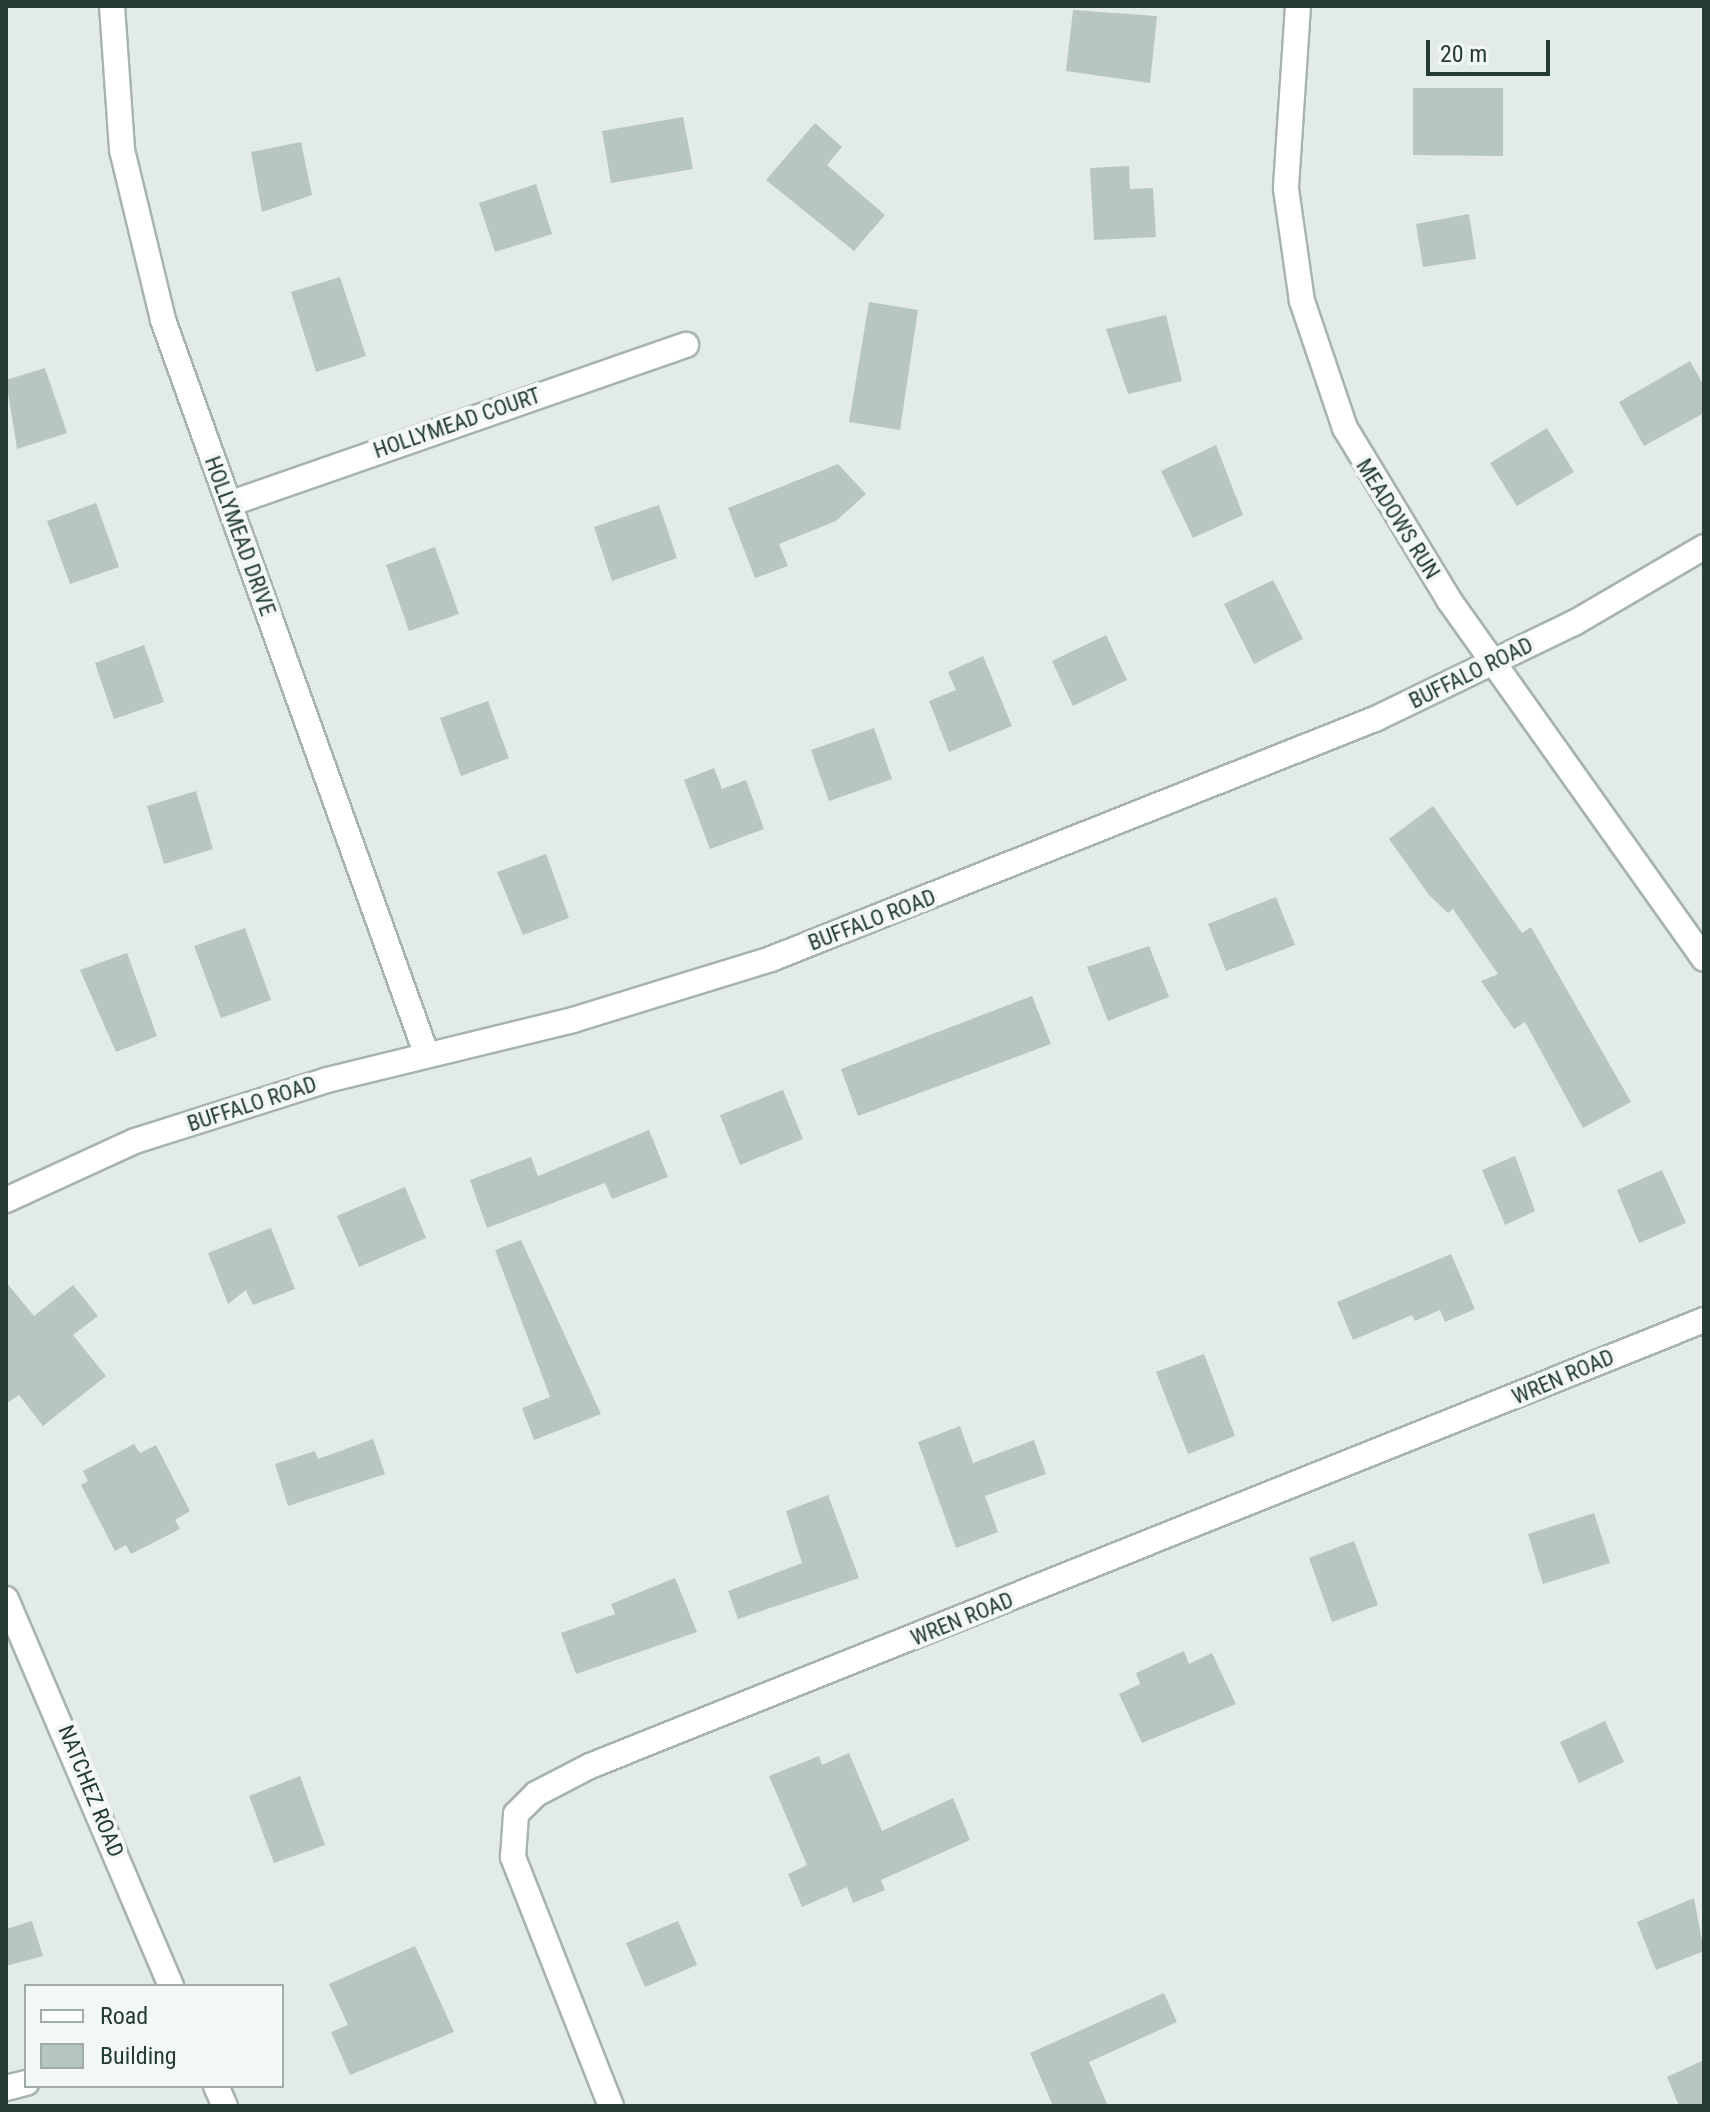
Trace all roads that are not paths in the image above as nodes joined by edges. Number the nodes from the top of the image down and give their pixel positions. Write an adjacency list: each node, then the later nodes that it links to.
1 (112, 6): 4 (street, HOLLYMEAD DRIVE)
2 (1298, 6): 6 (street, MEADOWS RUN)
3 (686, 345): 4 (street, HOLLYMEAD COURT)
4 (229, 504): 8 (street, HOLLYMEAD DRIVE)
5 (1704, 547): 6 (street, BUFFALO ROAD)
6 (1494, 661): 7 (street, MEADOWS RUN); 8 (street, BUFFALO ROAD)
7 (1704, 959)
8 (426, 1053): 9 (street, BUFFALO ROAD)
9 (6, 1200)
10 (1704, 1320): 13 (street, WREN ROAD)
11 (6, 1599): 12 (street, NATCHEZ ROAD)
12 (170, 1984)
13 (611, 2106)

